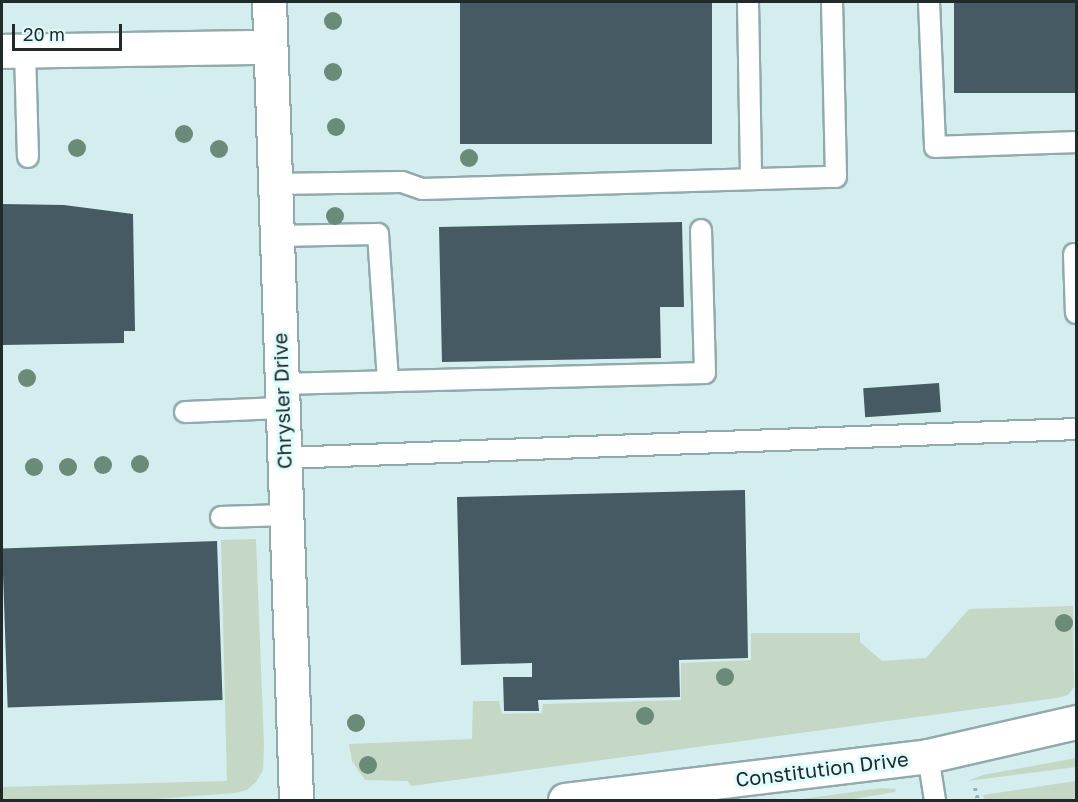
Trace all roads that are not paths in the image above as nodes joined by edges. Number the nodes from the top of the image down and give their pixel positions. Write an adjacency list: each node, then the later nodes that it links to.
1 (269, 2): 5 (street, Chrysler Drive)
2 (748, 2): 9 (lane)
3 (832, 2): 9 (lane)
4 (929, 2): 7 (lane)
5 (268, 47): 6 (street); 10 (street, Chrysler Drive)
6 (13, 51): 8 (lane)
7 (1077, 142)
8 (28, 157)
9 (750, 178): 10 (lane)
10 (274, 184): 12 (street, Chrysler Drive)
11 (701, 230): 15 (lane)
12 (276, 236): 15 (lane); 16 (street, Chrysler Drive)
13 (1074, 254): 14 (lane)
14 (1077, 313)
15 (388, 381): 16 (lane)
16 (281, 396): 17 (lane); 19 (street, Chrysler Drive)
17 (185, 412)
18 (1077, 429): 19 (lane)
19 (283, 458): 20 (street, Chrysler Drive)
20 (286, 515): 21 (lane); 25 (street, Chrysler Drive)
21 (221, 517)
22 (1077, 722): 23 (street, Constitution Drive)
23 (928, 756): 24 (street, Constitution Drive); 28 (lane)
24 (675, 787): 26 (street, Constitution Drive); 27 (lane)
25 (296, 801)
26 (565, 801)
27 (711, 801)
28 (935, 801)

